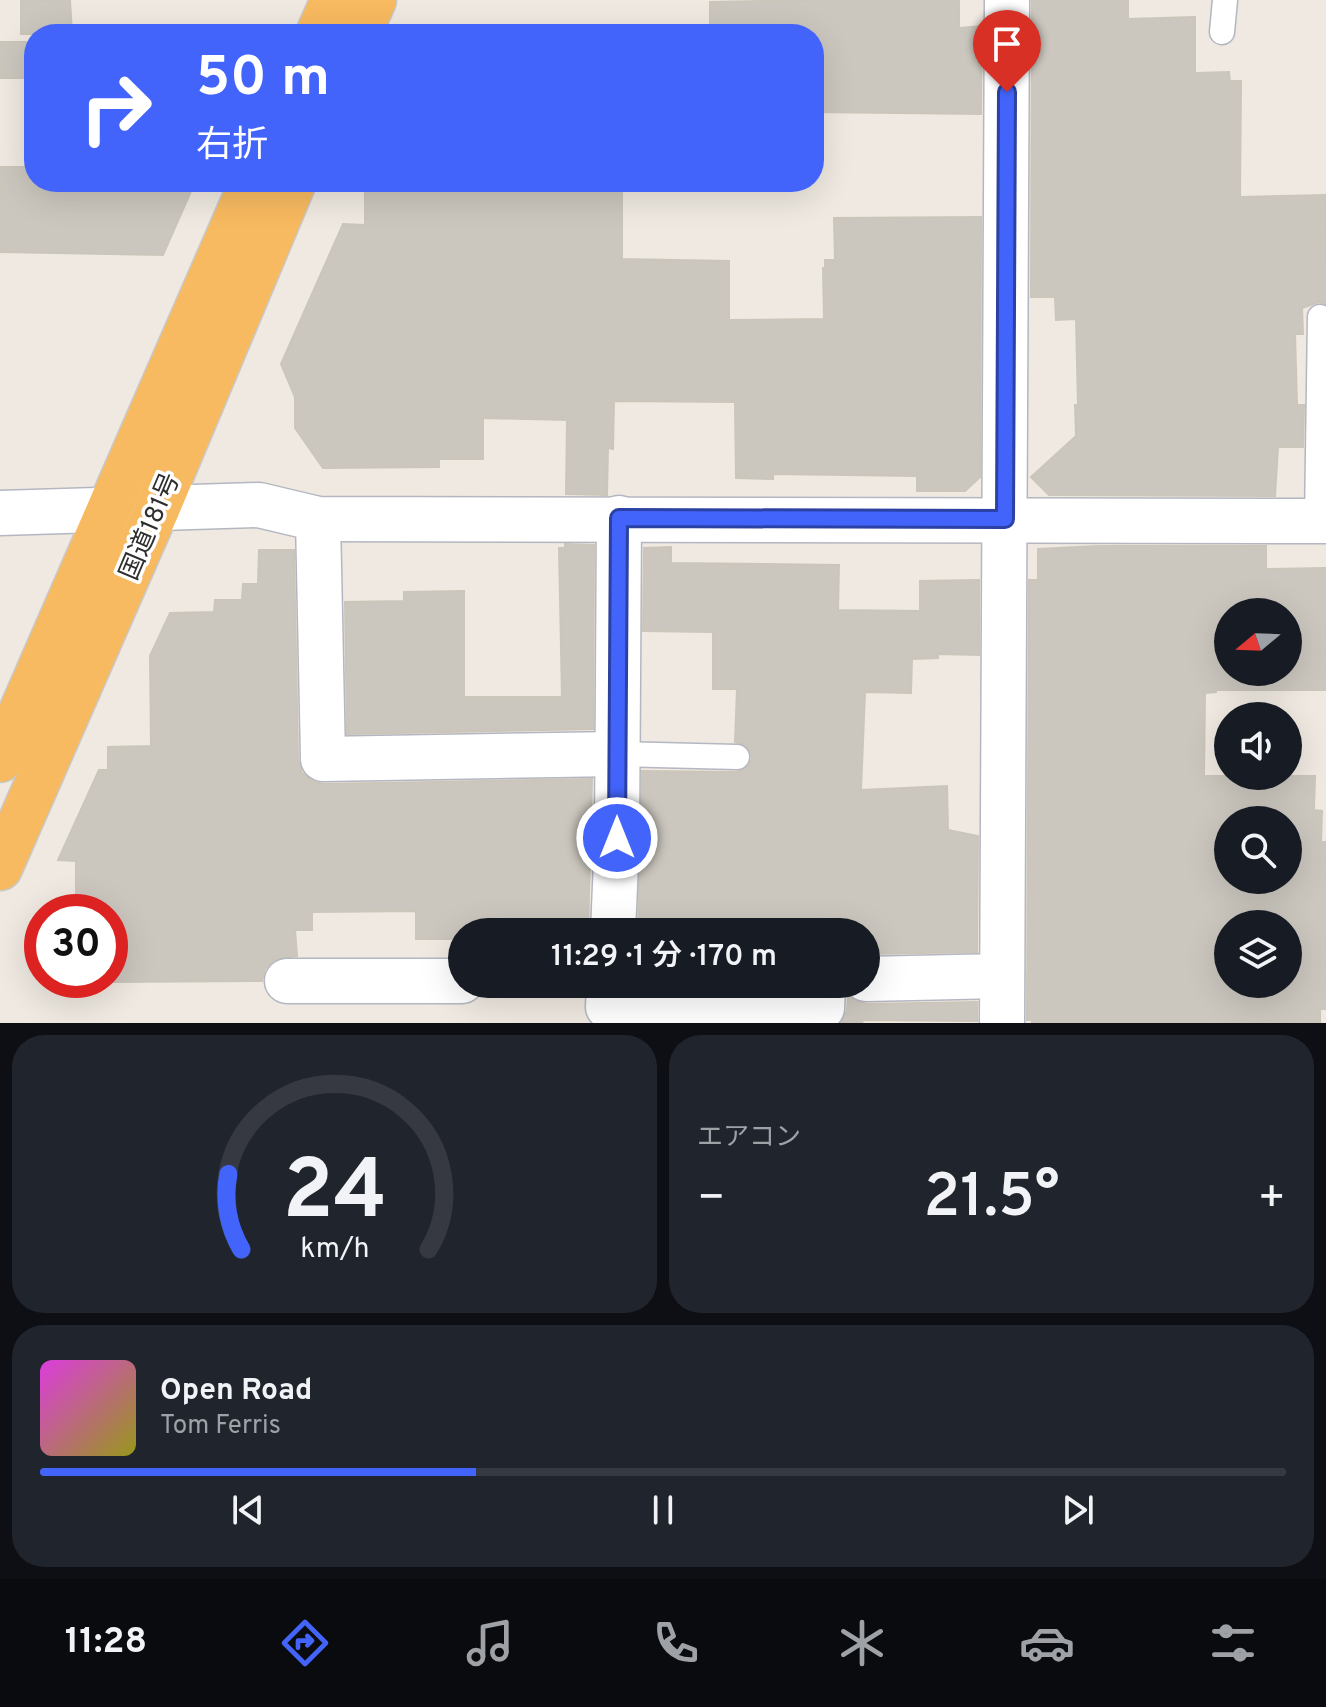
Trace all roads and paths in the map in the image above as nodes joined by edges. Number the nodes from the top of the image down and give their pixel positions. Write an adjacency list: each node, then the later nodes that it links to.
1 (333, 0): 5 (highway)
2 (374, 0): 6 (highway)
3 (1007, 0): 16 (street)
4 (1225, 0): 7 (lane)
5 (322, 24)
6 (363, 24)
7 (1222, 32)
8 (248, 192): 12 (highway, 国道181号)
9 (290, 192): 11 (highway, 国道181号)
10 (1320, 317): 17 (lane)
11 (158, 507): 12 (street); 15 (street); 21 (highway, 国道181号)
12 (109, 508): 13 (street); 20 (highway, 国道181号)
13 (0, 513)
14 (619, 518): 15 (street); 16 (street); 18 (street)
15 (318, 519): 18 (street)
16 (1005, 519): 17 (street); 23 (street)
17 (1322, 521)
18 (617, 754): 19 (lane); 22 (street)
19 (737, 757)
20 (0, 760)
21 (0, 868)
22 (614, 918)
23 (1002, 976): 24 (street); 29 (street)
24 (880, 979)
25 (287, 981): 26 (street)
26 (448, 981)
27 (822, 998): 28 (street)
28 (609, 1005)
29 (1002, 1023)

